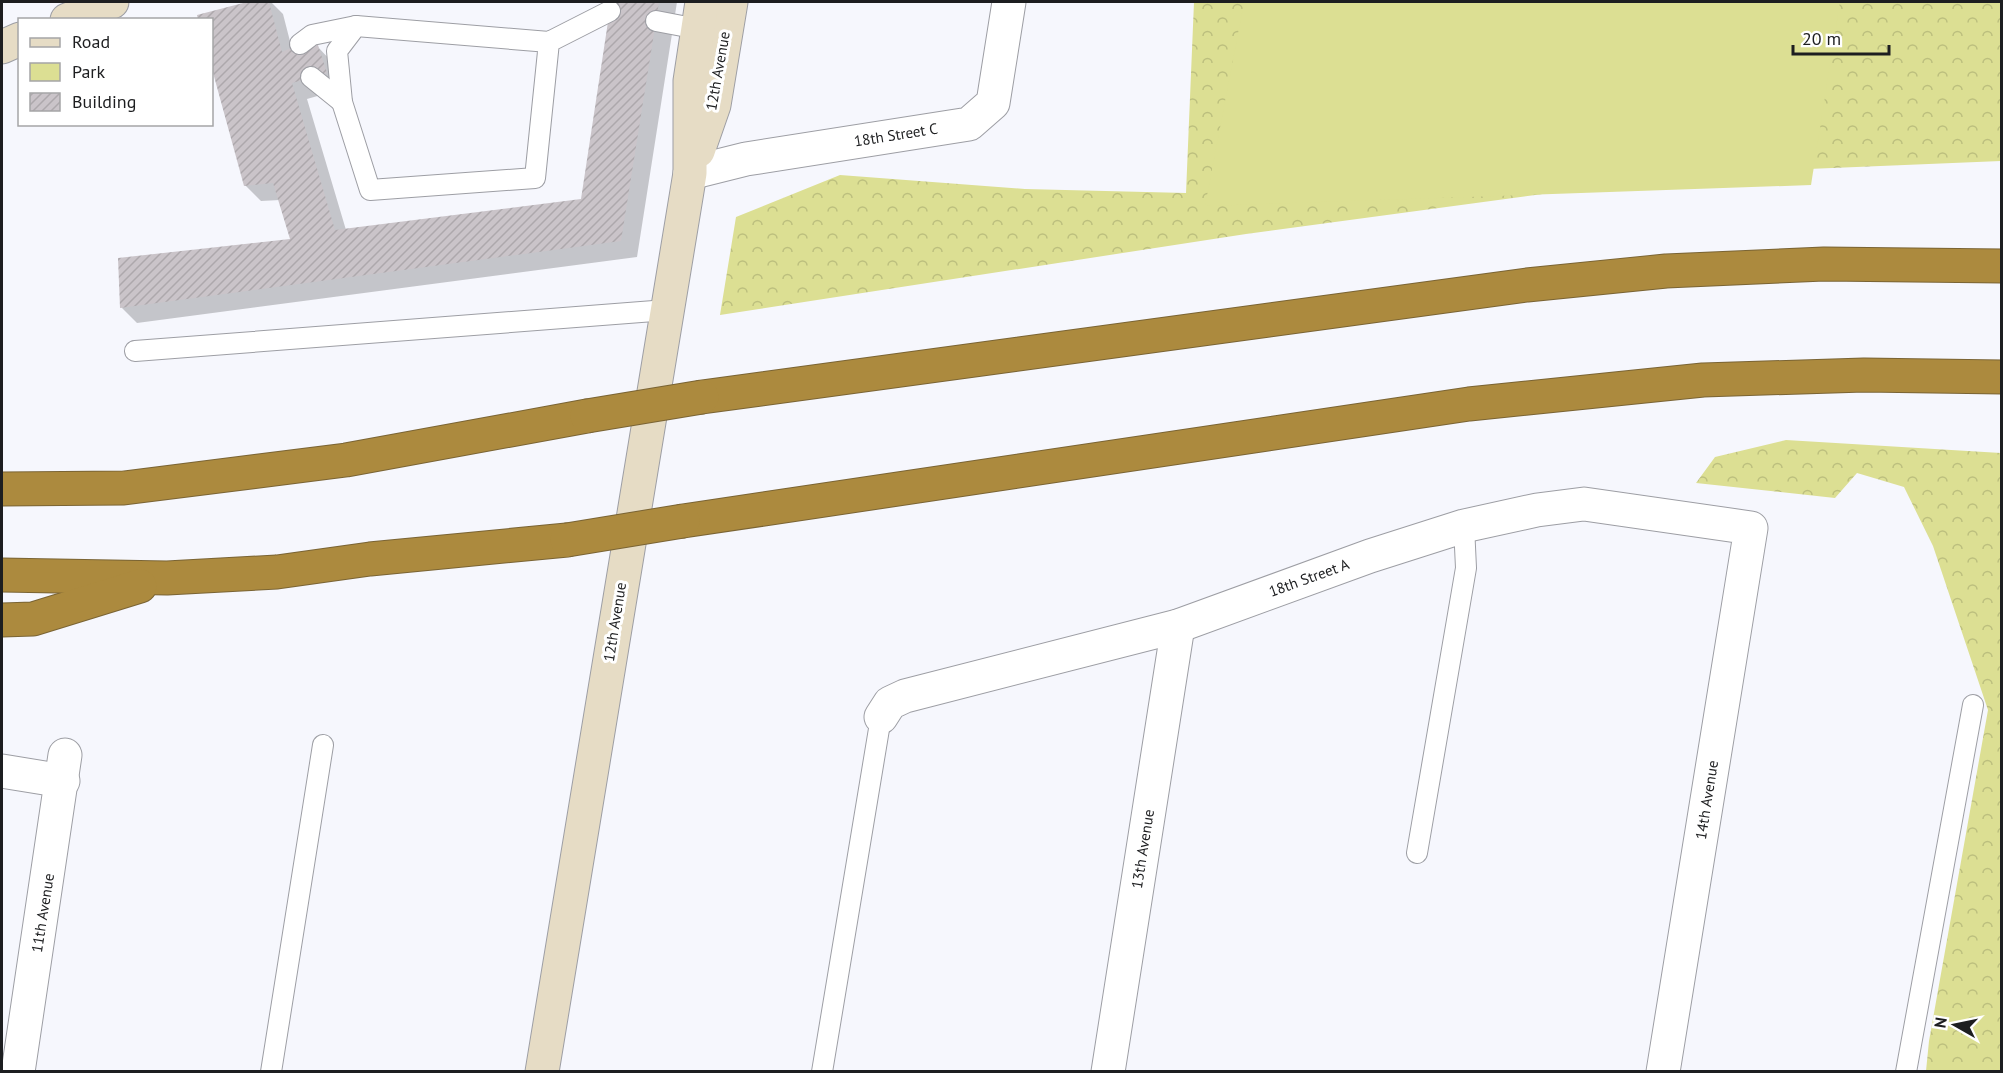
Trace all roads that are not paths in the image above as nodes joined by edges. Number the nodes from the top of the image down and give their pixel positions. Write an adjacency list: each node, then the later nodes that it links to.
1 (112, 2): 6 (street)
2 (731, 2): 15 (street, 12th Avenue)
3 (1009, 2): 15 (street, 18th Street C)
4 (610, 11): 10 (lane)
5 (700, 15): 7 (lane); 15 (street, 12th Avenue)
6 (73, 18)
7 (656, 21)
8 (356, 26): 10 (lane); 11 (lane); 14 (lane)
9 (18, 40): 12 (street)
10 (549, 42): 14 (lane)
11 (300, 44)
12 (2, 47)
13 (311, 77): 14 (lane)
14 (342, 102)
15 (690, 173): 17 (street, 12th Avenue)
16 (2001, 266): 21 (highway, bridge)
17 (668, 310): 18 (lane); 36 (street, 12th Avenue)
18 (135, 351)
19 (2001, 377): 26 (highway, bridge)
20 (2, 466): 21 (highway)
21 (124, 488): 22 (highway)
22 (2, 489)
23 (1464, 526): 24 (street, 18th Street A); 28 (street, 18th Street A); 33 (lane)
24 (1751, 528): 39 (street, 14th Avenue)
25 (2, 575): 26 (highway)
26 (167, 578): 27 (highway)
27 (2, 620)
28 (1178, 626): 30 (street, 18th Street A); 38 (street, 13th Avenue)
29 (1973, 705): 40 (lane)
30 (881, 717): 37 (lane)
31 (323, 745): 35 (lane)
32 (2, 771): 34 (street, 11th Avenue)
33 (1417, 853)
34 (18, 1071)
35 (271, 1071)
36 (542, 1071)
37 (822, 1071)
38 (1108, 1071)
39 (1663, 1071)
40 (1906, 1071)

